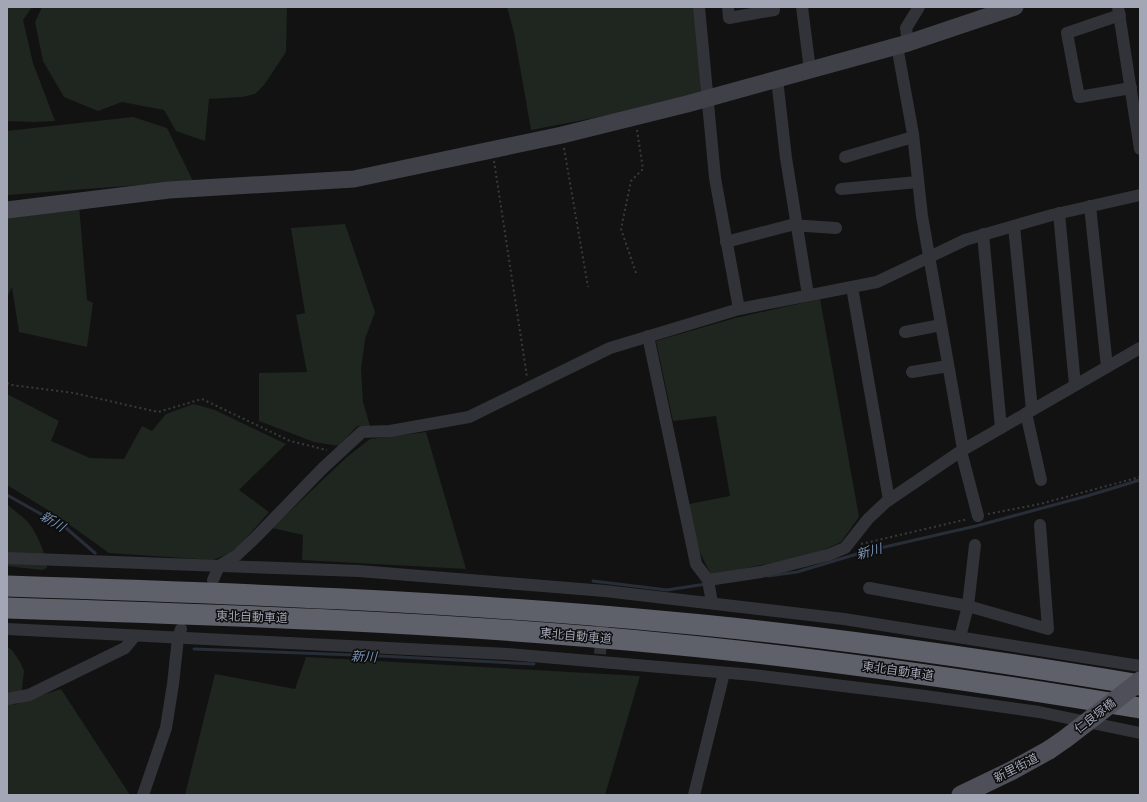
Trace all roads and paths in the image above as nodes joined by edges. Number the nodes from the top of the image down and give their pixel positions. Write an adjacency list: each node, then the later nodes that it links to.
1 (699, 7): 12 (street)
2 (728, 7): 3 (street)
3 (774, 7)
4 (802, 7): 9 (street)
5 (919, 7): 8 (street)
6 (1015, 7): 8 (street)
7 (1119, 11): 11 (street); 11 (street)
8 (902, 44): 9 (street); 16 (street)
9 (810, 70): 10 (street)
10 (777, 79): 12 (street); 26 (street)
11 (1131, 88): 13 (street)
12 (708, 98): 14 (street); 30 (street)
13 (1137, 109): 17 (street)
14 (634, 117): 15 (street); 32 (path)
15 (562, 135): 18 (street); 33 (path)
16 (913, 137): 19 (street); 20 (street)
17 (1140, 149)
18 (492, 150): 24 (street); 46 (path)
19 (845, 157)
20 (918, 182): 21 (street); 31 (street)
21 (842, 189)
22 (1140, 195): 23 (street)
23 (1090, 206): 25 (street); 42 (street)
24 (7, 210)
25 (1060, 213): 27 (street); 45 (street)
26 (796, 225): 28 (street); 30 (street); 35 (street)
27 (1014, 226): 29 (street); 47 (street)
28 (836, 228)
29 (983, 234): 31 (street); 48 (street)
30 (726, 242): 36 (street)
31 (929, 257): 34 (street); 37 (street)
32 (636, 273)
33 (588, 287)
34 (852, 287): 35 (street); 53 (street)
35 (808, 296): 36 (street)
36 (739, 309): 39 (street)
37 (941, 325): 38 (street); 41 (street)
38 (905, 332)
39 (648, 336): 46 (street); 61 (street)
40 (1140, 348): 42 (street)
41 (948, 366): 43 (street); 49 (street)
42 (1106, 367): 45 (street)
43 (912, 372)
44 (7, 383): 50 (path)
45 (1075, 385): 47 (street)
46 (528, 388): 50 (street)
47 (1029, 411): 48 (street); 52 (street)
48 (1001, 428): 49 (street)
49 (962, 450): 53 (street); 54 (street)
50 (340, 453): 59 (street)
51 (1140, 477): 54 (path)
52 (1041, 480)
53 (889, 500): 57 (street)
54 (978, 516): 57 (path)
55 (1040, 525): 65 (street)
56 (975, 545): 65 (street)
57 (845, 548): 61 (street)
58 (7, 558): 59 (street)
59 (219, 566): 60 (street); 64 (street)
60 (213, 580)
61 (708, 580): 64 (street)
62 (7, 586): 74 (highway, 東北自動車道)
63 (869, 588): 65 (street)
64 (711, 598): 70 (street)
65 (968, 606): 70 (street)
66 (7, 608): 76 (highway, 東北自動車道)
67 (7, 629): 69 (street)
68 (179, 633): 69 (street); 72 (street); 79 (street)
69 (135, 636): 75 (street)
70 (960, 637): 71 (street)
71 (1140, 666)
72 (724, 673): 77 (street); 80 (street)
73 (1140, 681): 78 (main road, 仁良塚橋, bridge)
74 (1140, 685)
75 (7, 699)
76 (1140, 708)
77 (1140, 733)
78 (1049, 750): 81 (main road, 新里街道)
79 (143, 795)
80 (694, 795)
81 (961, 795)

